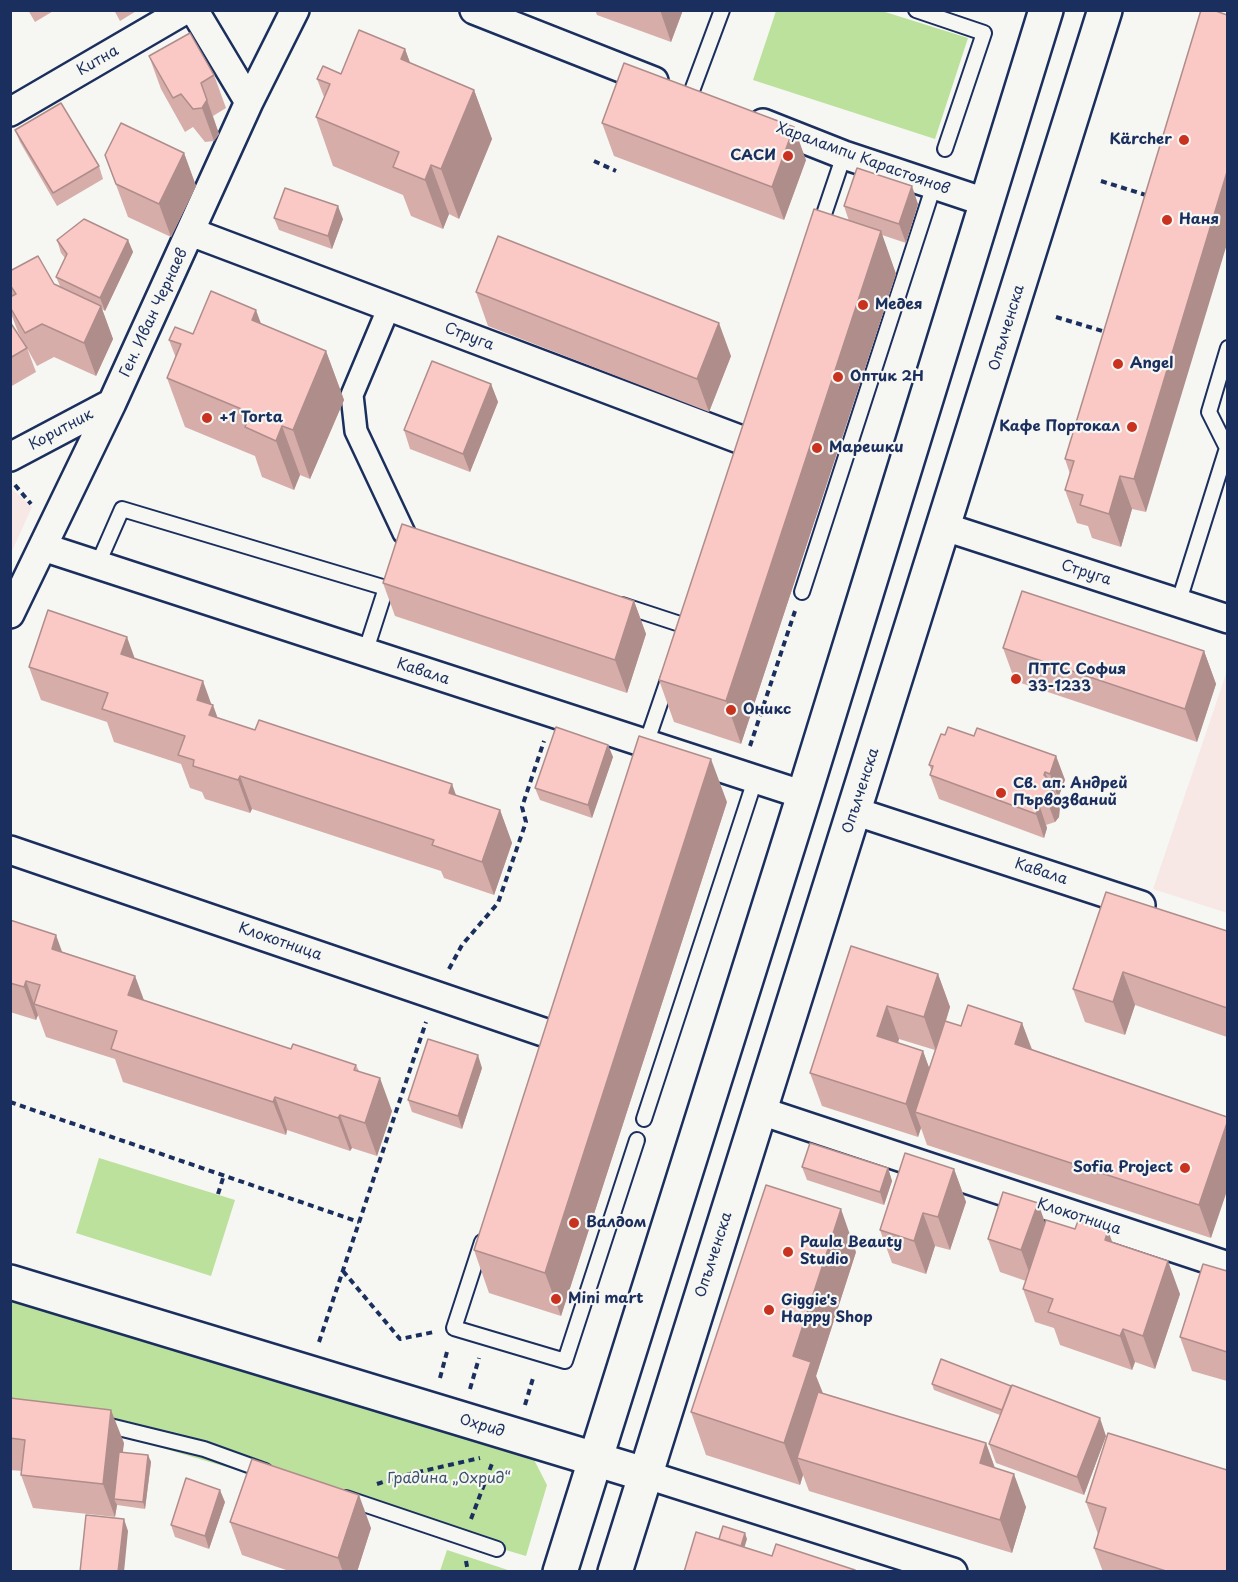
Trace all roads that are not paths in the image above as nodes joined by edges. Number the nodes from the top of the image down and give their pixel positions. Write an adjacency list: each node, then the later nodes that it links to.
1 (185, 10): 11 (street, Китна)
2 (194, 10): 9 (street)
3 (295, 10): 9 (street, Ген. Иван Чернаев)
4 (474, 10): 10 (street, Харалампи Карастоянов)
5 (722, 10): 10 (lane)
6 (916, 10): 12 (lane)
7 (1046, 10): 15 (main road)
8 (1105, 10): 24 (main road, Опълченска)
9 (249, 102): 16 (street, Ген. Иван Чернаев)
10 (712, 104): 13 (street, Харалампи Карастоянов)
11 (10, 112)
12 (945, 149)
13 (844, 154): 14 (street, Харалампи Карастоянов); 17 (lane)
14 (934, 185): 15 (street, Харалампи Карастоянов); 28 (lane)
15 (985, 202): 38 (main road)
16 (191, 232): 18 (street, Струга); 20 (street, Ген. Иван Чернаев)
17 (815, 239)
18 (389, 307): 21 (street, Струга); 25 (street)
19 (1227, 348): 23 (lane)
20 (112, 403): 22 (street, Коритник); 26 (street, Ген. Иван Чернаев)
21 (747, 442)
22 (10, 457)
23 (1223, 483): 30 (lane)
24 (945, 527): 30 (street, Струга); 39 (main road, Опълченска)
25 (406, 538)
26 (43, 547): 27 (street, Кавала); 31 (street, Ген. Иван Чернаев)
27 (98, 566): 34 (street, Кавала); 34 (lane)
28 (802, 592)
29 (609, 600): 33 (lane)
30 (1178, 604): 32 (street, Струга)
31 (10, 614)
32 (1227, 620)
33 (686, 626)
34 (365, 653): 36 (street, Кавала)
35 (675, 658): 36 (lane)
36 (644, 750): 37 (street, Кавала)
37 (747, 778): 38 (street, Кавала); 44 (lane)
38 (804, 795): 50 (main road)
39 (854, 812): 41 (street, Кавала); 43 (main road, Опълченска)
40 (10, 850): 42 (street, Клокотница)
41 (1161, 912)
42 (547, 1039)
43 (760, 1112): 47 (street, Клокотница); 51 (main road, Опълченска)
44 (644, 1119)
45 (637, 1140): 46 (lane)
46 (487, 1226)
47 (1227, 1266)
48 (10, 1282): 50 (main road, Охрид)
49 (90, 1421): 52 (lane)
50 (593, 1460): 51 (main road, Охрид); 55 (main road)
51 (644, 1474): 56 (main road, Опълченска); 57 (street, Охрид)
52 (277, 1475)
53 (335, 1495): 54 (lane)
54 (497, 1549)
55 (560, 1572)
56 (615, 1572)
57 (953, 1572)

